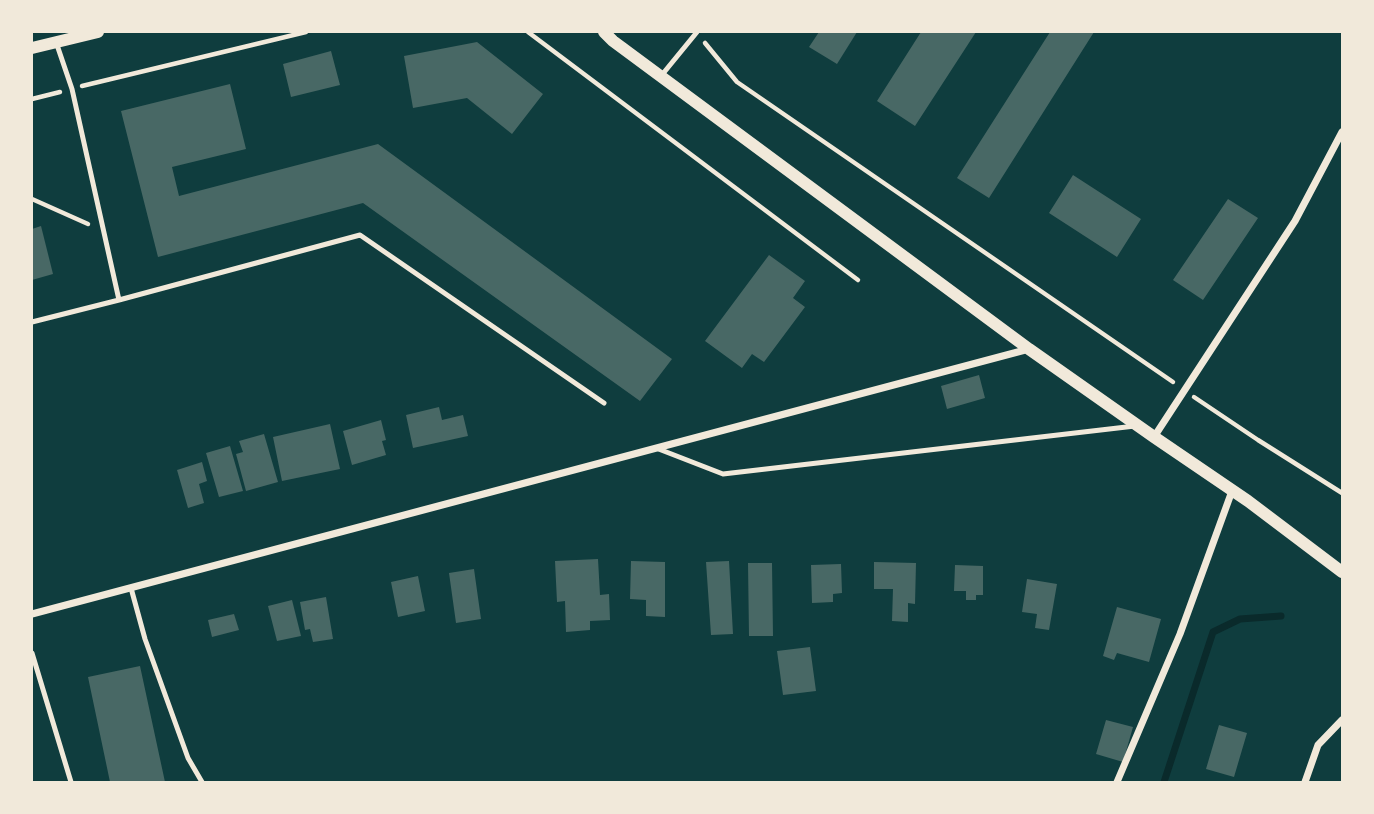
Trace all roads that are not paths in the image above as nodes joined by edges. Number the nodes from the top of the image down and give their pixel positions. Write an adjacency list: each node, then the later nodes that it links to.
1 (98, 32): 4 (street)
2 (604, 32): 6 (street)
3 (697, 32): 6 (lane)
4 (56, 42): 5 (street); 8 (lane)
5 (32, 48)
6 (661, 76): 10 (street)
7 (1342, 132): 13 (street)
8 (118, 299): 9 (lane); 11 (lane)
9 (32, 322)
10 (1029, 349): 12 (street); 14 (street)
11 (604, 403)
12 (1138, 425): 13 (street); 14 (lane)
13 (1154, 437): 15 (street)
14 (656, 448): 17 (street)
15 (1232, 491): 16 (street); 23 (street)
16 (1342, 572)
17 (131, 588): 18 (street); 22 (lane)
18 (32, 614)
19 (32, 653): 21 (lane)
20 (1342, 720): 24 (street)
21 (71, 782)
22 (202, 782)
23 (1117, 782)
24 (1305, 782)

